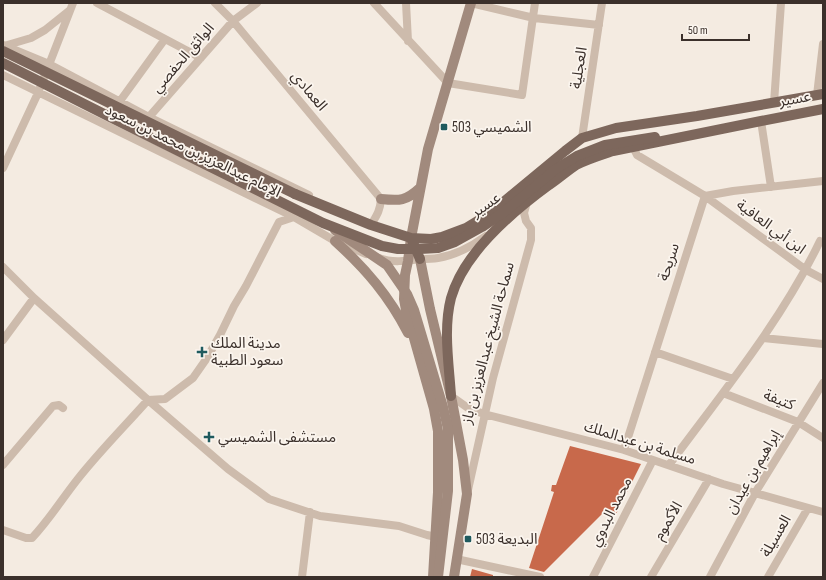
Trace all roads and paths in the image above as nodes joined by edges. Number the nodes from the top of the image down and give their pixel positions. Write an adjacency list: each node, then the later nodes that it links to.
1 (97, 3): 14 (street)
2 (215, 3): 12 (street, العمادي)
3 (257, 3): 12 (street, الواثق الحفصي)
4 (374, 3): 15 (street)
5 (406, 3): 15 (street)
6 (471, 3): 11 (street); 22 (street)
7 (535, 3): 11 (street)
8 (602, 3): 13 (street, العجلية)
9 (781, 3): 26 (street)
10 (72, 6): 17 (street); 20 (street)
11 (534, 18): 13 (street); 22 (street)
12 (233, 22): 18 (street, الواثق الحفصي); 38 (street, العمادي)
13 (599, 26): 31 (street, العجلية)
14 (165, 39): 18 (street); 25 (street)
15 (408, 41): 22 (street)
16 (823, 44): 24 (street)
17 (4, 48): 20 (street, الإمام عبدالعزيز بن محمد بن سعود); 42 (main road, الإمام عبدالعزيز بن محمد بن سعود, bridge)
18 (201, 58): 28 (street, الواثق الحفصي)
19 (3, 63): 41 (main road, الإمام عبدالعزيز بن محمد بن سعود, bridge)
20 (49, 64): 23 (street); 25 (street, الإمام عبدالعزيز بن محمد بن سعود)
21 (3, 75): 23 (street, الإمام عبدالعزيز بن محمد بن سعود)
22 (448, 83): 36 (street)
23 (38, 93): 33 (street); 40 (street, الإمام عبدالعزيز بن محمد بن سعود)
24 (820, 95): 26 (main road)
25 (116, 99): 28 (street, الإمام عبدالعزيز بن محمد بن سعود)
26 (774, 103): 31 (main road)
27 (823, 109): 29 (main road, عسير)
28 (149, 117): 42 (street, الإمام عبدالعزيز بن محمد بن سعود)
29 (761, 120): 30 (main road, عسير); 35 (street)
30 (702, 132): 32 (main road, سماحة الشيخ عبدالعزيز بن باز); 41 (main road, عسير, bridge)
31 (582, 138): 44 (main road)
32 (633, 147): 37 (street, ابن أبي العافية); 39 (main road, سماحة الشيخ عبدالعزيز بن باز)
33 (3, 168)
34 (823, 181): 35 (street)
35 (771, 187): 37 (street)
36 (420, 188): 38 (street); 44 (street)
37 (705, 196): 51 (street, ابن أبي العافية); 58 (street, سريحة)
38 (381, 199): 42 (street)
39 (527, 202): 43 (main road, سماحة الشيخ عبدالعزيز بن باز); 66 (street, سماحة الشيخ عبدالعزيز بن باز)
40 (294, 217): 45 (street, الإمام عبدالعزيز بن محمد بن سعود); 64 (street)
41 (323, 223): 84 (street, bridge)
42 (371, 225): 44 (main road)
43 (498, 228): 48 (street, عسير); 63 (main road, سماحة الشيخ عبدالعزيز بن باز)
44 (411, 238): 48 (main road, سماحة الشيخ عبدالعزيز بن باز); 49 (street)
45 (335, 241): 47 (street, الإمام عبدالعزيز بن محمد بن سعود); 57 (street)
46 (820, 241): 51 (street)
47 (370, 256): 49 (street, عسير)
48 (420, 259): 49 (street, عسير); 63 (street, سماحة الشيخ عبدالعزيز بن باز)
49 (408, 262): 57 (street)
50 (3, 267): 53 (street)
51 (806, 270): 52 (street, ابن أبي العافية); 54 (street)
52 (823, 279)
53 (34, 298): 55 (street); 64 (street)
54 (763, 338): 56 (street); 59 (street)
55 (3, 340)
56 (823, 344)
57 (417, 352): 80 (street, سماحة الشيخ عبدالعزيز بن باز)
58 (655, 352): 59 (street); 69 (street, سريحة)
59 (732, 379): 62 (street)
60 (823, 383): 61 (street, إبراهيم بن عيدان)
61 (820, 392): 67 (street, إبراهيم بن عيدان)
62 (722, 393): 67 (street, كتيفة); 72 (street)
63 (451, 396): 66 (street, مسلمة بن عبدالملك); 75 (street, سماحة الشيخ عبدالعزيز بن باز)
64 (148, 400): 77 (street); 79 (street)
65 (63, 408): 71 (street)
66 (484, 414): 69 (street, مسلمة بن عبدالملك); 75 (street, سماحة الشيخ عبدالعزيز بن باز)
67 (798, 422): 68 (street, كتيفة); 74 (street, إبراهيم بن عيدان)
68 (823, 438)
69 (624, 450): 70 (street, مسلمة بن عبدالملك)
70 (653, 460): 72 (street, مسلمة بن عبدالملك); 87 (street, محمد البدوي)
71 (3, 465)
72 (669, 465): 73 (street, مسلمة بن عبدالملك)
73 (709, 479): 74 (street, مسلمة بن عبدالملك); 88 (street, الأكموم)
74 (755, 493): 76 (street, مسلمة بن عبدالملك); 89 (street, إبراهيم بن عيدان)
75 (467, 494): 81 (street, سماحة الشيخ عبدالعزيز بن باز)
76 (808, 508): 78 (street, مسلمة بن عبدالملك); 90 (street, العسيلة)
77 (310, 512): 80 (street); 82 (street)
78 (823, 512)
79 (3, 530)
80 (436, 537): 83 (street, سماحة الشيخ عبدالعزيز بن باز)
81 (456, 559): 85 (street, سماحة الشيخ عبدالعزيز بن باز); 86 (street)
82 (302, 577)
83 (433, 577)
84 (438, 577)
85 (454, 577)
86 (540, 577)
87 (593, 577)
88 (651, 577)
89 (710, 577)
90 (768, 577)

